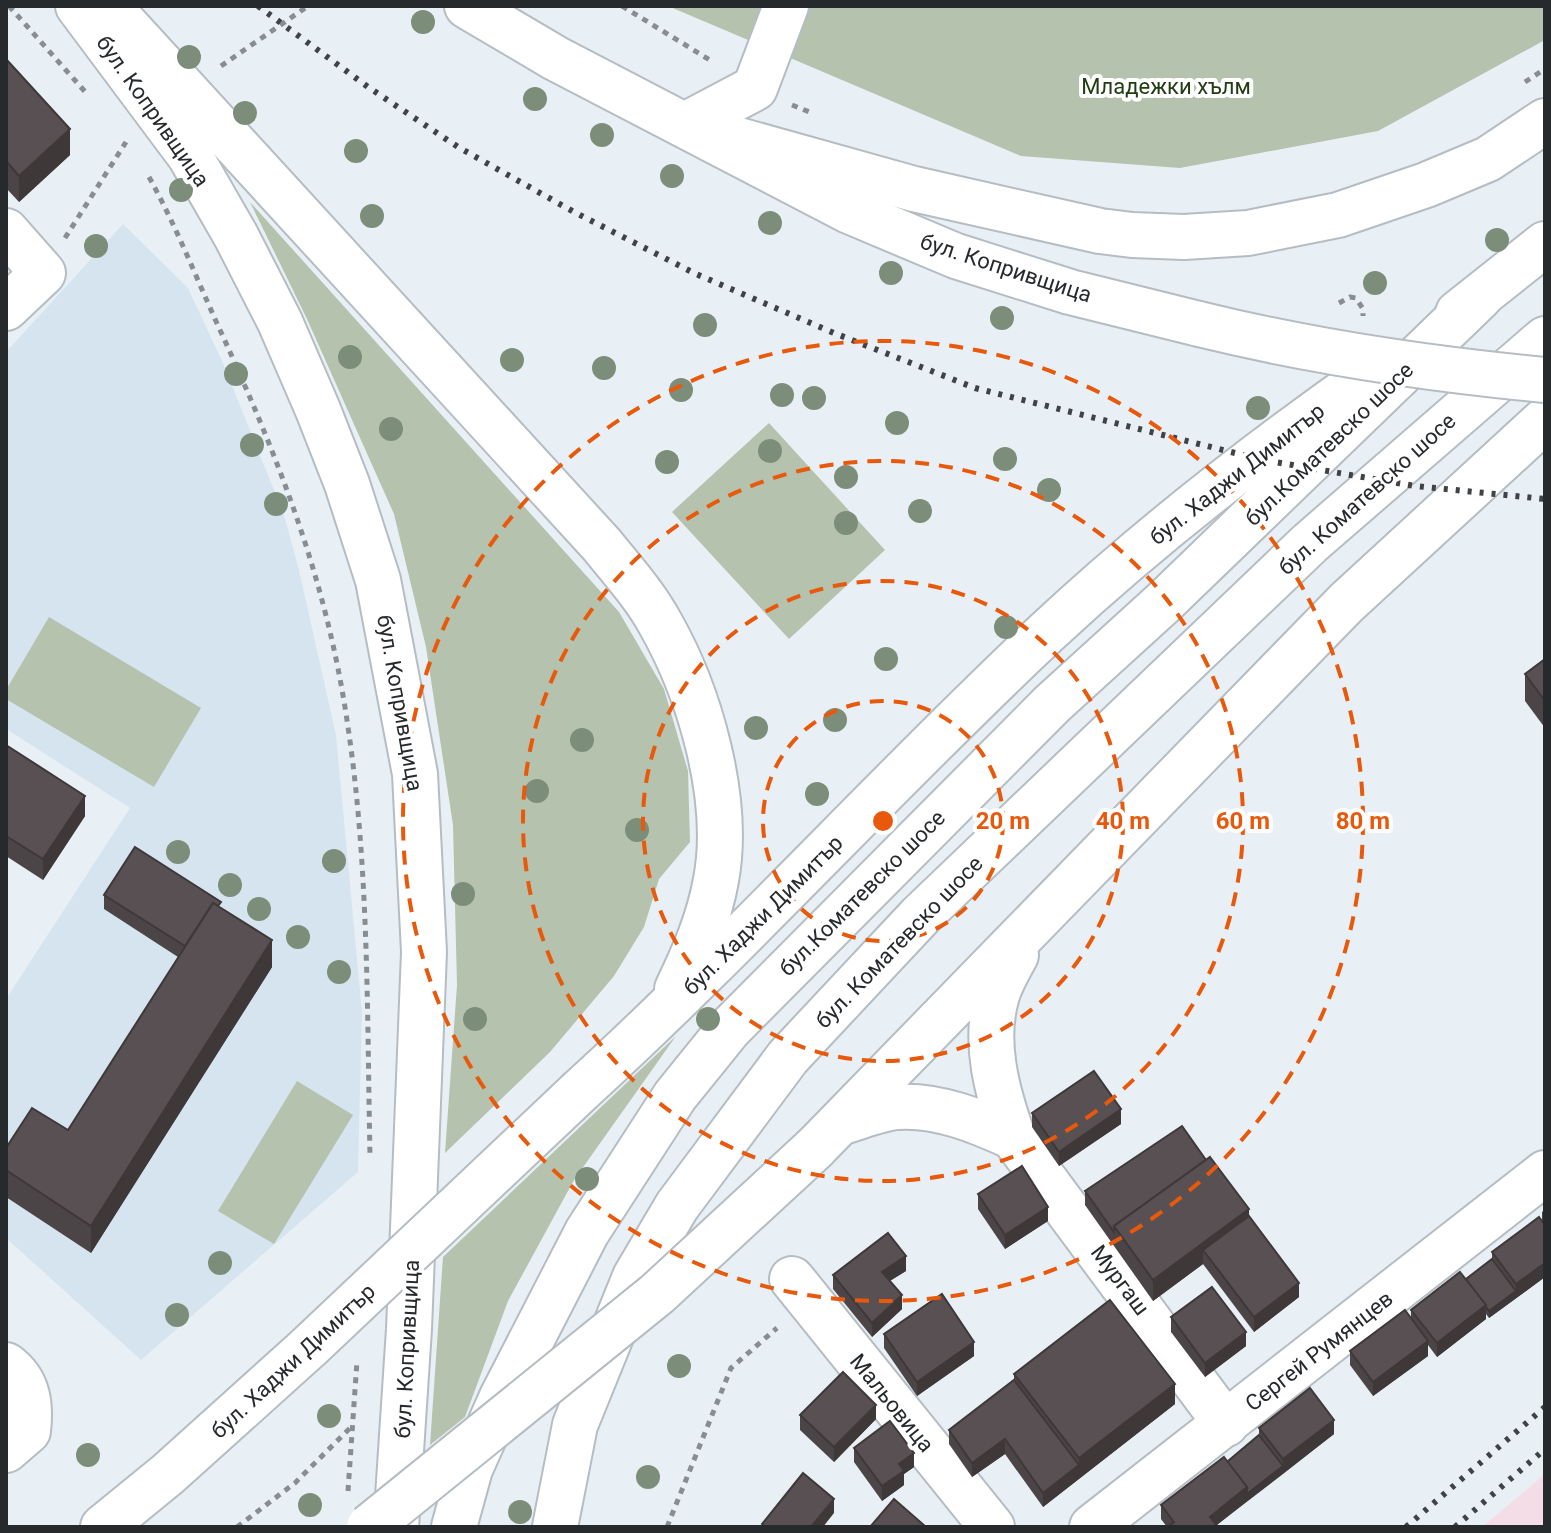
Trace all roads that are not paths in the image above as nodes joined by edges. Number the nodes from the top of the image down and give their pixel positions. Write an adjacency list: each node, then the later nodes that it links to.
1 (78, 6): 25 (main road, бул. Копривщица)
2 (108, 6): 15 (main road)
3 (467, 6): 6 (main road, бул. Копривщица)
4 (786, 6): 6 (main road)
5 (1545, 121): 6 (main road)
6 (685, 125): 12 (main road, бул. Копривщица, bridge)
7 (6, 231): 10 (main road)
8 (1545, 244): 9 (main road)
9 (1480, 297): 15 (main road, бул. Хаджи Димитър); 26 (main road, бул.Коматевско шосе)
10 (6, 308)
11 (1545, 339): 27 (main road, бул. Коматевско шосе)
12 (1545, 380)
13 (1545, 420): 14 (main road)
14 (1026, 932): 16 (main road); 17 (main road)
15 (666, 1012): 24 (main road, бул. Хаджи Димитър, bridge)
16 (828, 1135): 17 (main road); 23 (main road, bridge)
17 (1013, 1137): 21 (main road, Мургаш)
18 (1545, 1173): 21 (main road, Сергей Румянцев)
19 (800, 1290): 28 (main road, Мальовица)
20 (6, 1365): 22 (main road)
21 (1226, 1424): 29 (main road, Сергей Румянцев)
22 (6, 1450)
23 (358, 1512)
24 (103, 1527)
25 (396, 1527)
26 (454, 1527)
27 (555, 1527)
28 (992, 1527)
29 (1092, 1527)

